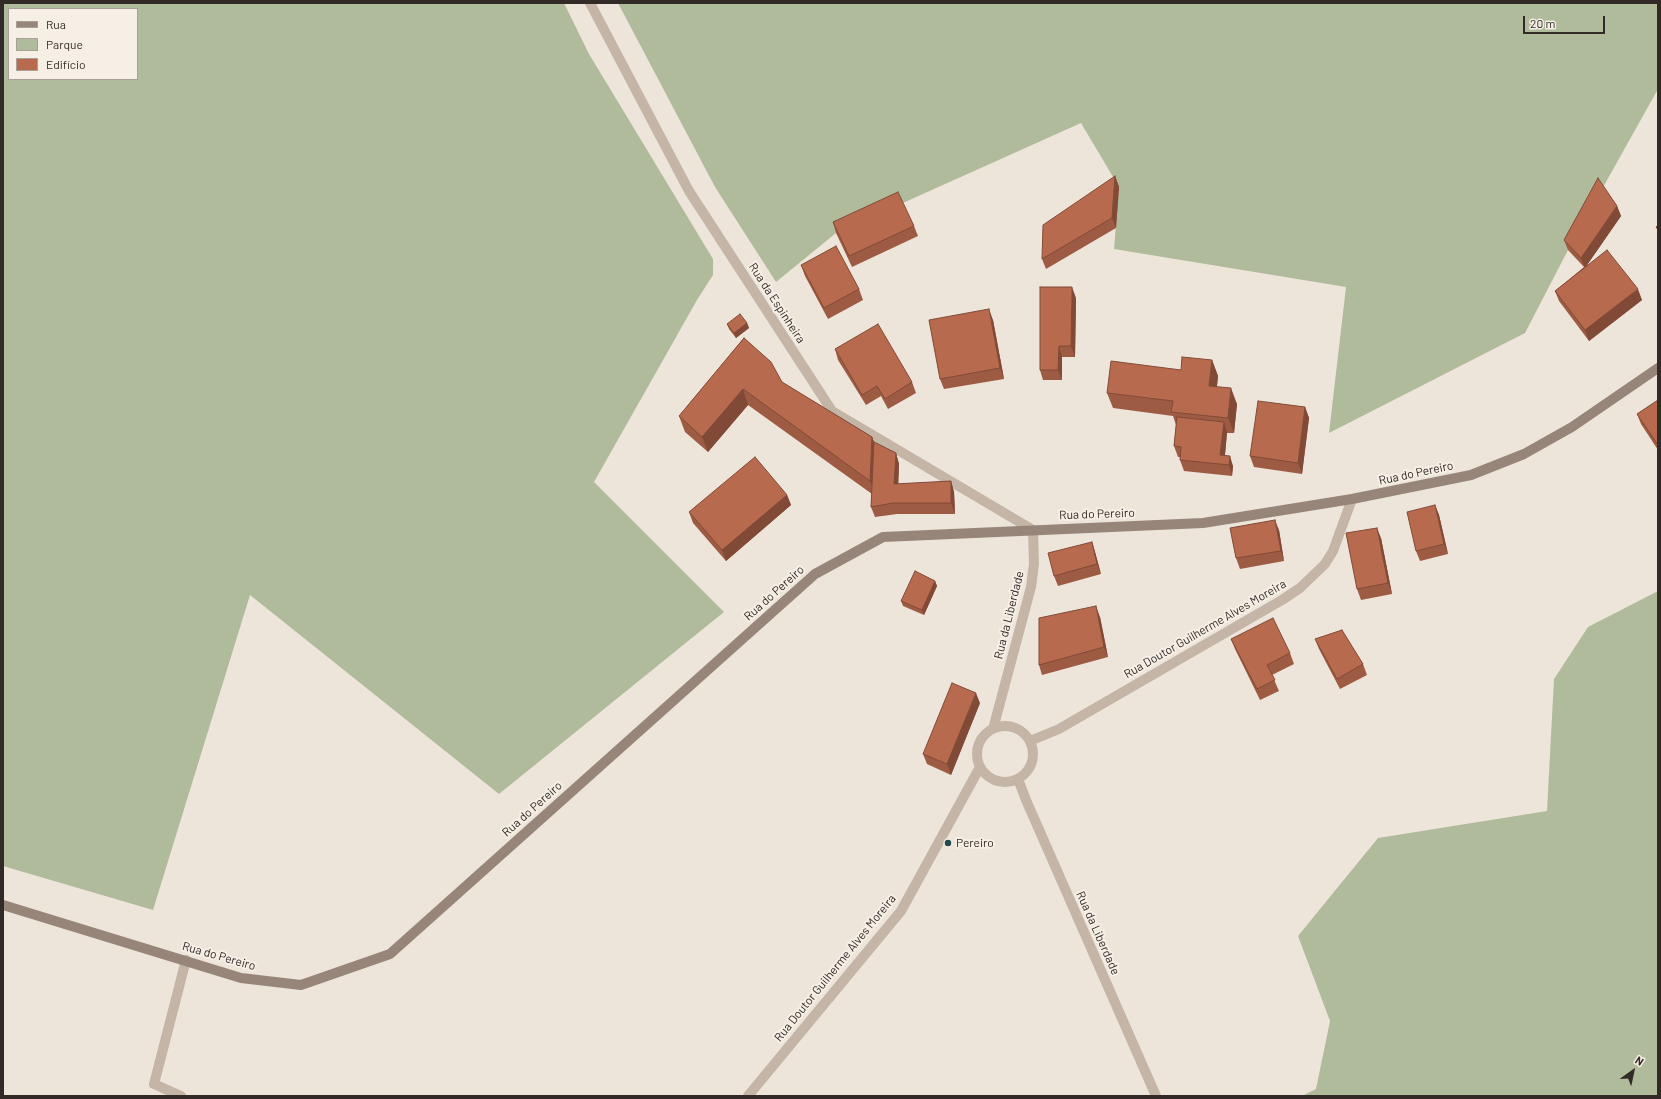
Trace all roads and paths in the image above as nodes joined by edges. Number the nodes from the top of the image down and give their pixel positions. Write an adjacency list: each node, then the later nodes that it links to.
1 (590, 3): 4 (street, Rua da Espinheira)
2 (1658, 368): 3 (main road, Rua do Pereiro)
3 (1352, 499): 4 (main road, Rua do Pereiro); 6 (street, Rua Doutor Guilherme Alves Moreira)
4 (1033, 530): 5 (street, Rua da Liberdade); 10 (main road, Rua do Pereiro)
5 (993, 729): 6 (street); 7 (street)
6 (1030, 742): 8 (street)
7 (980, 767): 8 (street); 12 (street, Rua Doutor Guilherme Alves Moreira)
8 (1018, 779): 13 (street, Rua da Liberdade)
9 (3, 905): 10 (main road, Rua do Pereiro)
10 (186, 960): 11 (street)
11 (181, 1096)
12 (748, 1096)
13 (1156, 1096)

